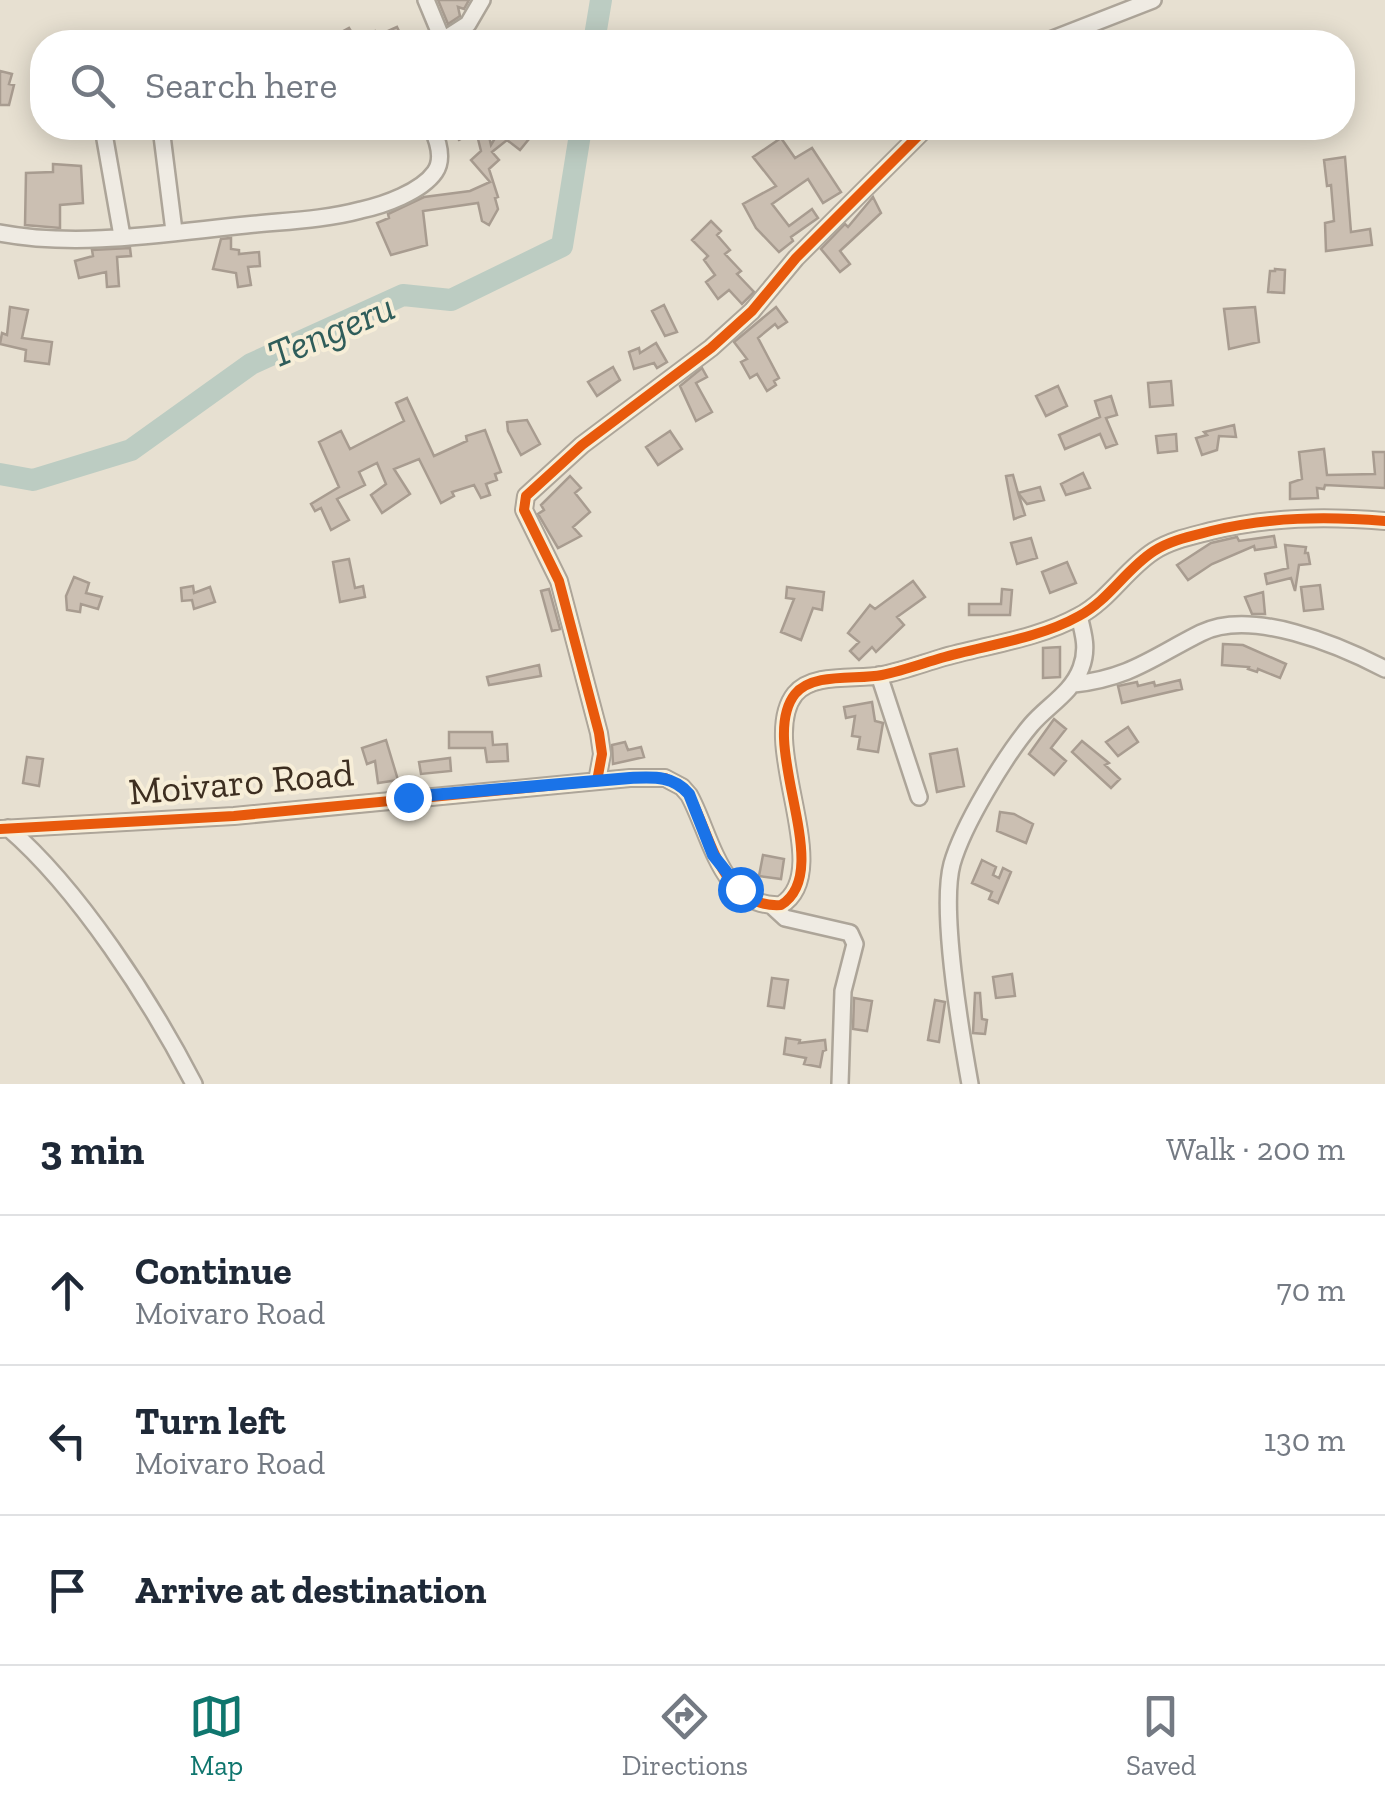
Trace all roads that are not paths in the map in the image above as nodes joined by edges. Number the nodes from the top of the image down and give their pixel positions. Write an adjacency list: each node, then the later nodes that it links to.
1 (426, 0): 4 (street)
2 (482, 0): 5 (street)
3 (1153, 0): 6 (street)
4 (437, 30)
5 (459, 30)
6 (1077, 30)
7 (106, 140): 13 (street)
8 (162, 140): 12 (street)
9 (435, 140): 12 (street)
10 (914, 140): 19 (street)
11 (0, 232): 13 (street)
12 (174, 232): 13 (street)
13 (122, 236)
14 (1385, 521): 15 (street)
15 (1079, 616): 17 (street); 18 (street)
16 (1385, 669): 18 (street)
17 (879, 676): 20 (street); 22 (street)
18 (1074, 684): 25 (street)
19 (598, 781): 21 (street, Moivaro Road); 22 (street, Moivaro Road)
20 (920, 797)
21 (4, 828): 23 (street)
22 (772, 906): 24 (street, Moivaro Road)
23 (194, 1084)
24 (840, 1084)
25 (970, 1084)

